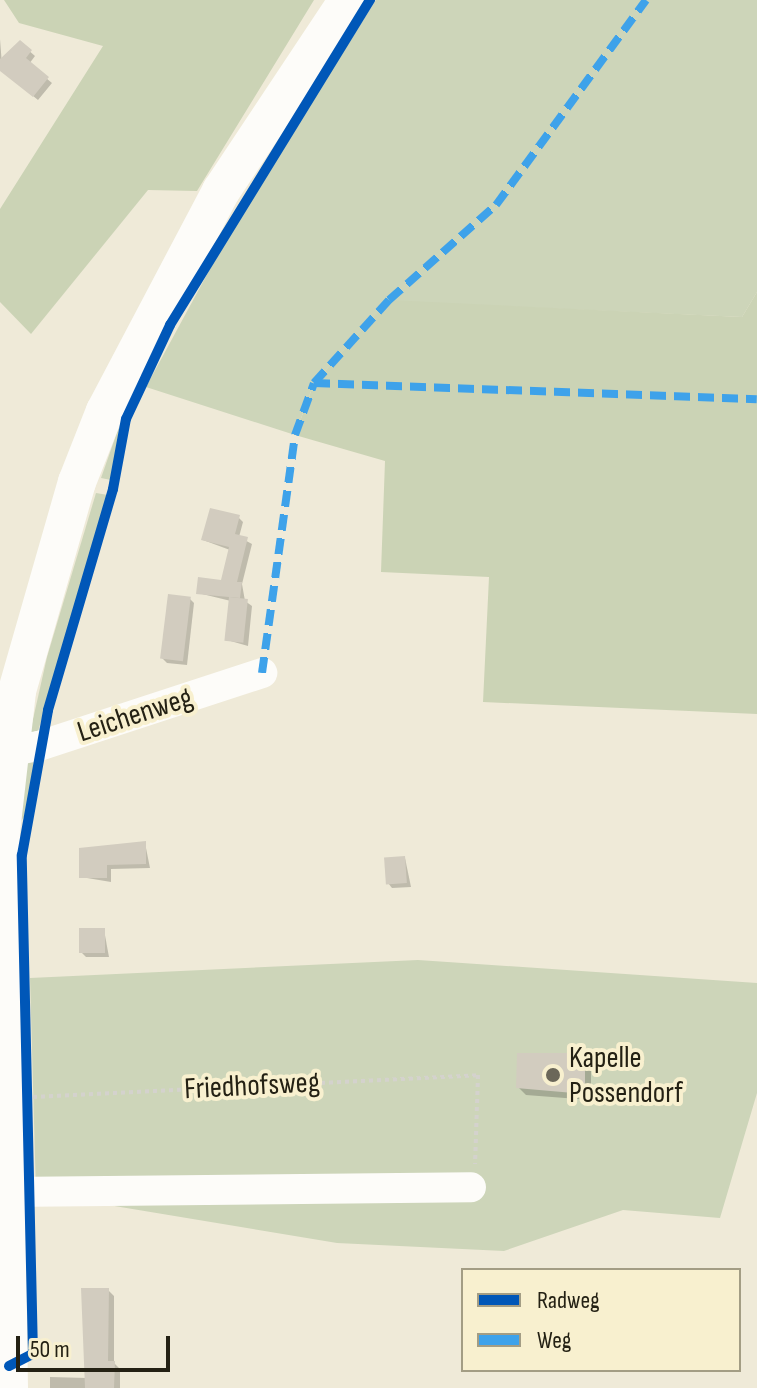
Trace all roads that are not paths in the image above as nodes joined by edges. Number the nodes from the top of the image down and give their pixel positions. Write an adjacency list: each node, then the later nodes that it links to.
1 (348, 0): 3 (main road)
2 (262, 673): 3 (lane, Leichenweg)
3 (7, 752): 5 (main road)
4 (473, 1177): 5 (lane)
5 (7, 1192): 6 (main road)
6 (6, 1374)

